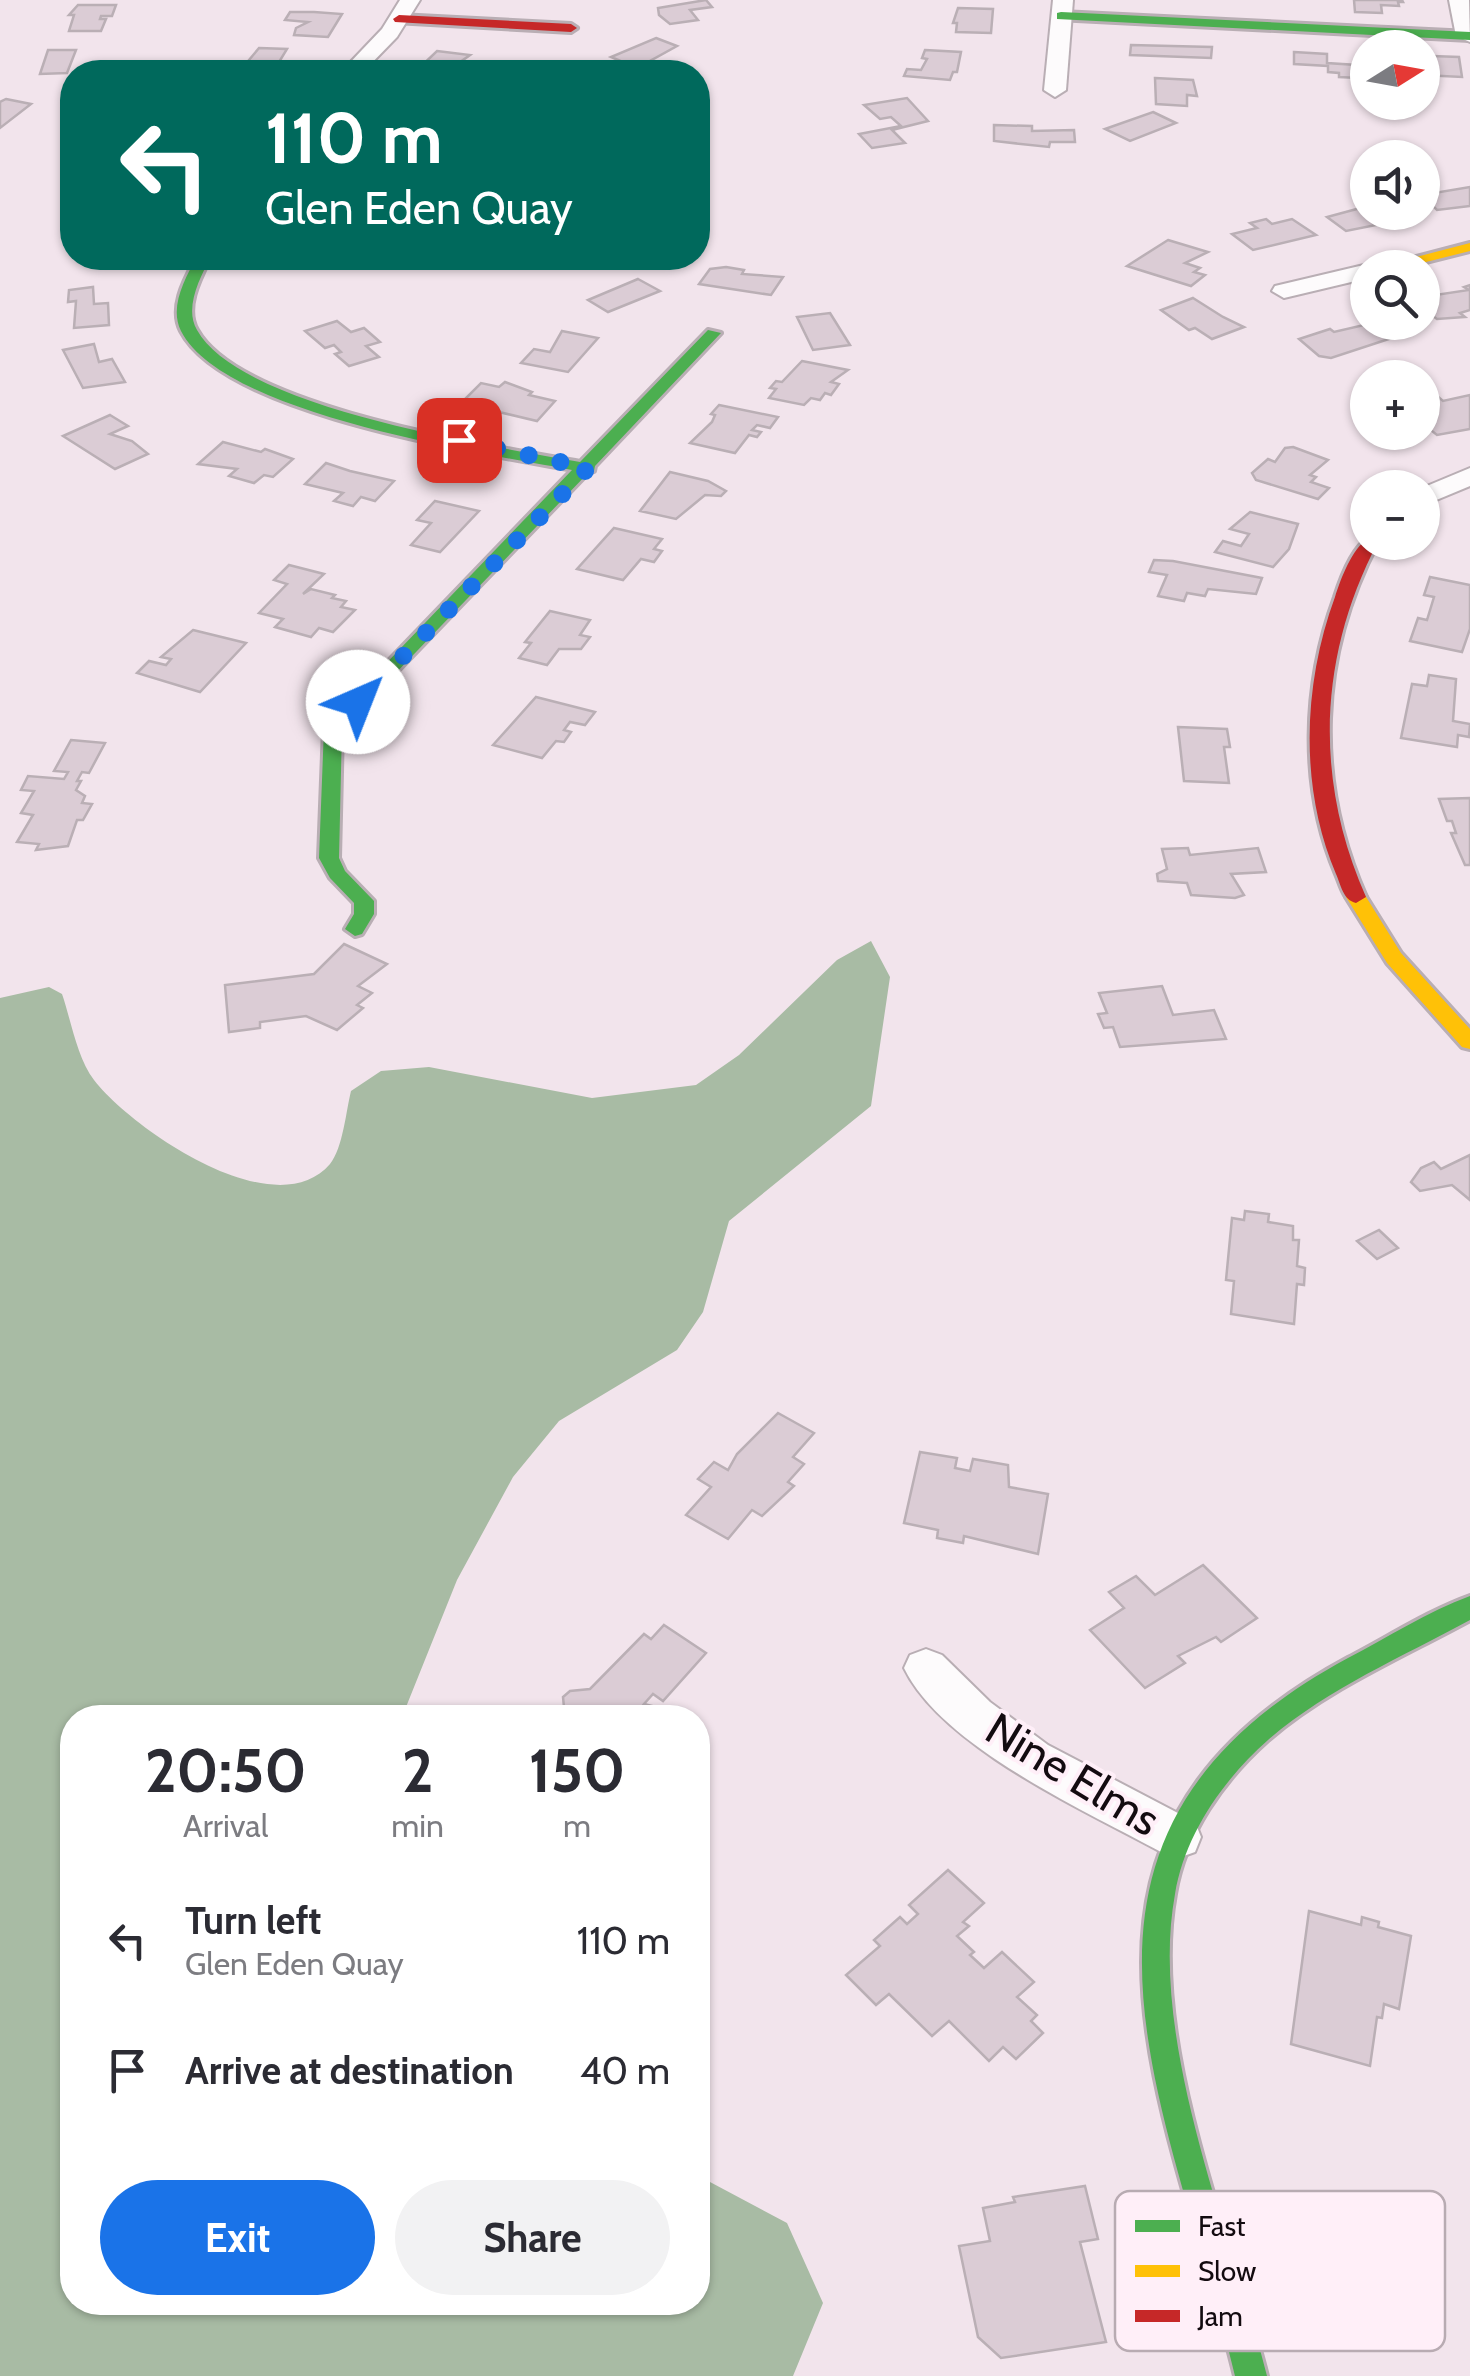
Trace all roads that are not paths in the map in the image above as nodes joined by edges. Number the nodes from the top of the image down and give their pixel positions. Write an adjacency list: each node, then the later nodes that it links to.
1 (1458, 0): 5 (street)
2 (1062, 8): 5 (street); 7 (street)
3 (405, 10): 4 (street); 6 (street)
4 (571, 28)
5 (1468, 36)
6 (361, 60)
7 (1055, 90)
8 (1470, 247): 9 (street)
9 (1440, 254)
10 (196, 270): 14 (street)
11 (1350, 275): 12 (street)
12 (1284, 291)
13 (713, 333): 14 (street)
14 (588, 468): 18 (street)
15 (1470, 476): 16 (street)
16 (1440, 490)
17 (1360, 560): 19 (street)
18 (355, 929)
19 (1470, 1042)
20 (1470, 1607): 22 (street)
21 (926, 1668): 22 (street, Nine Elms)
22 (1178, 1837): 23 (street)
23 (1202, 2191)
24 (1245, 2351): 25 (street)
25 (1252, 2376)

